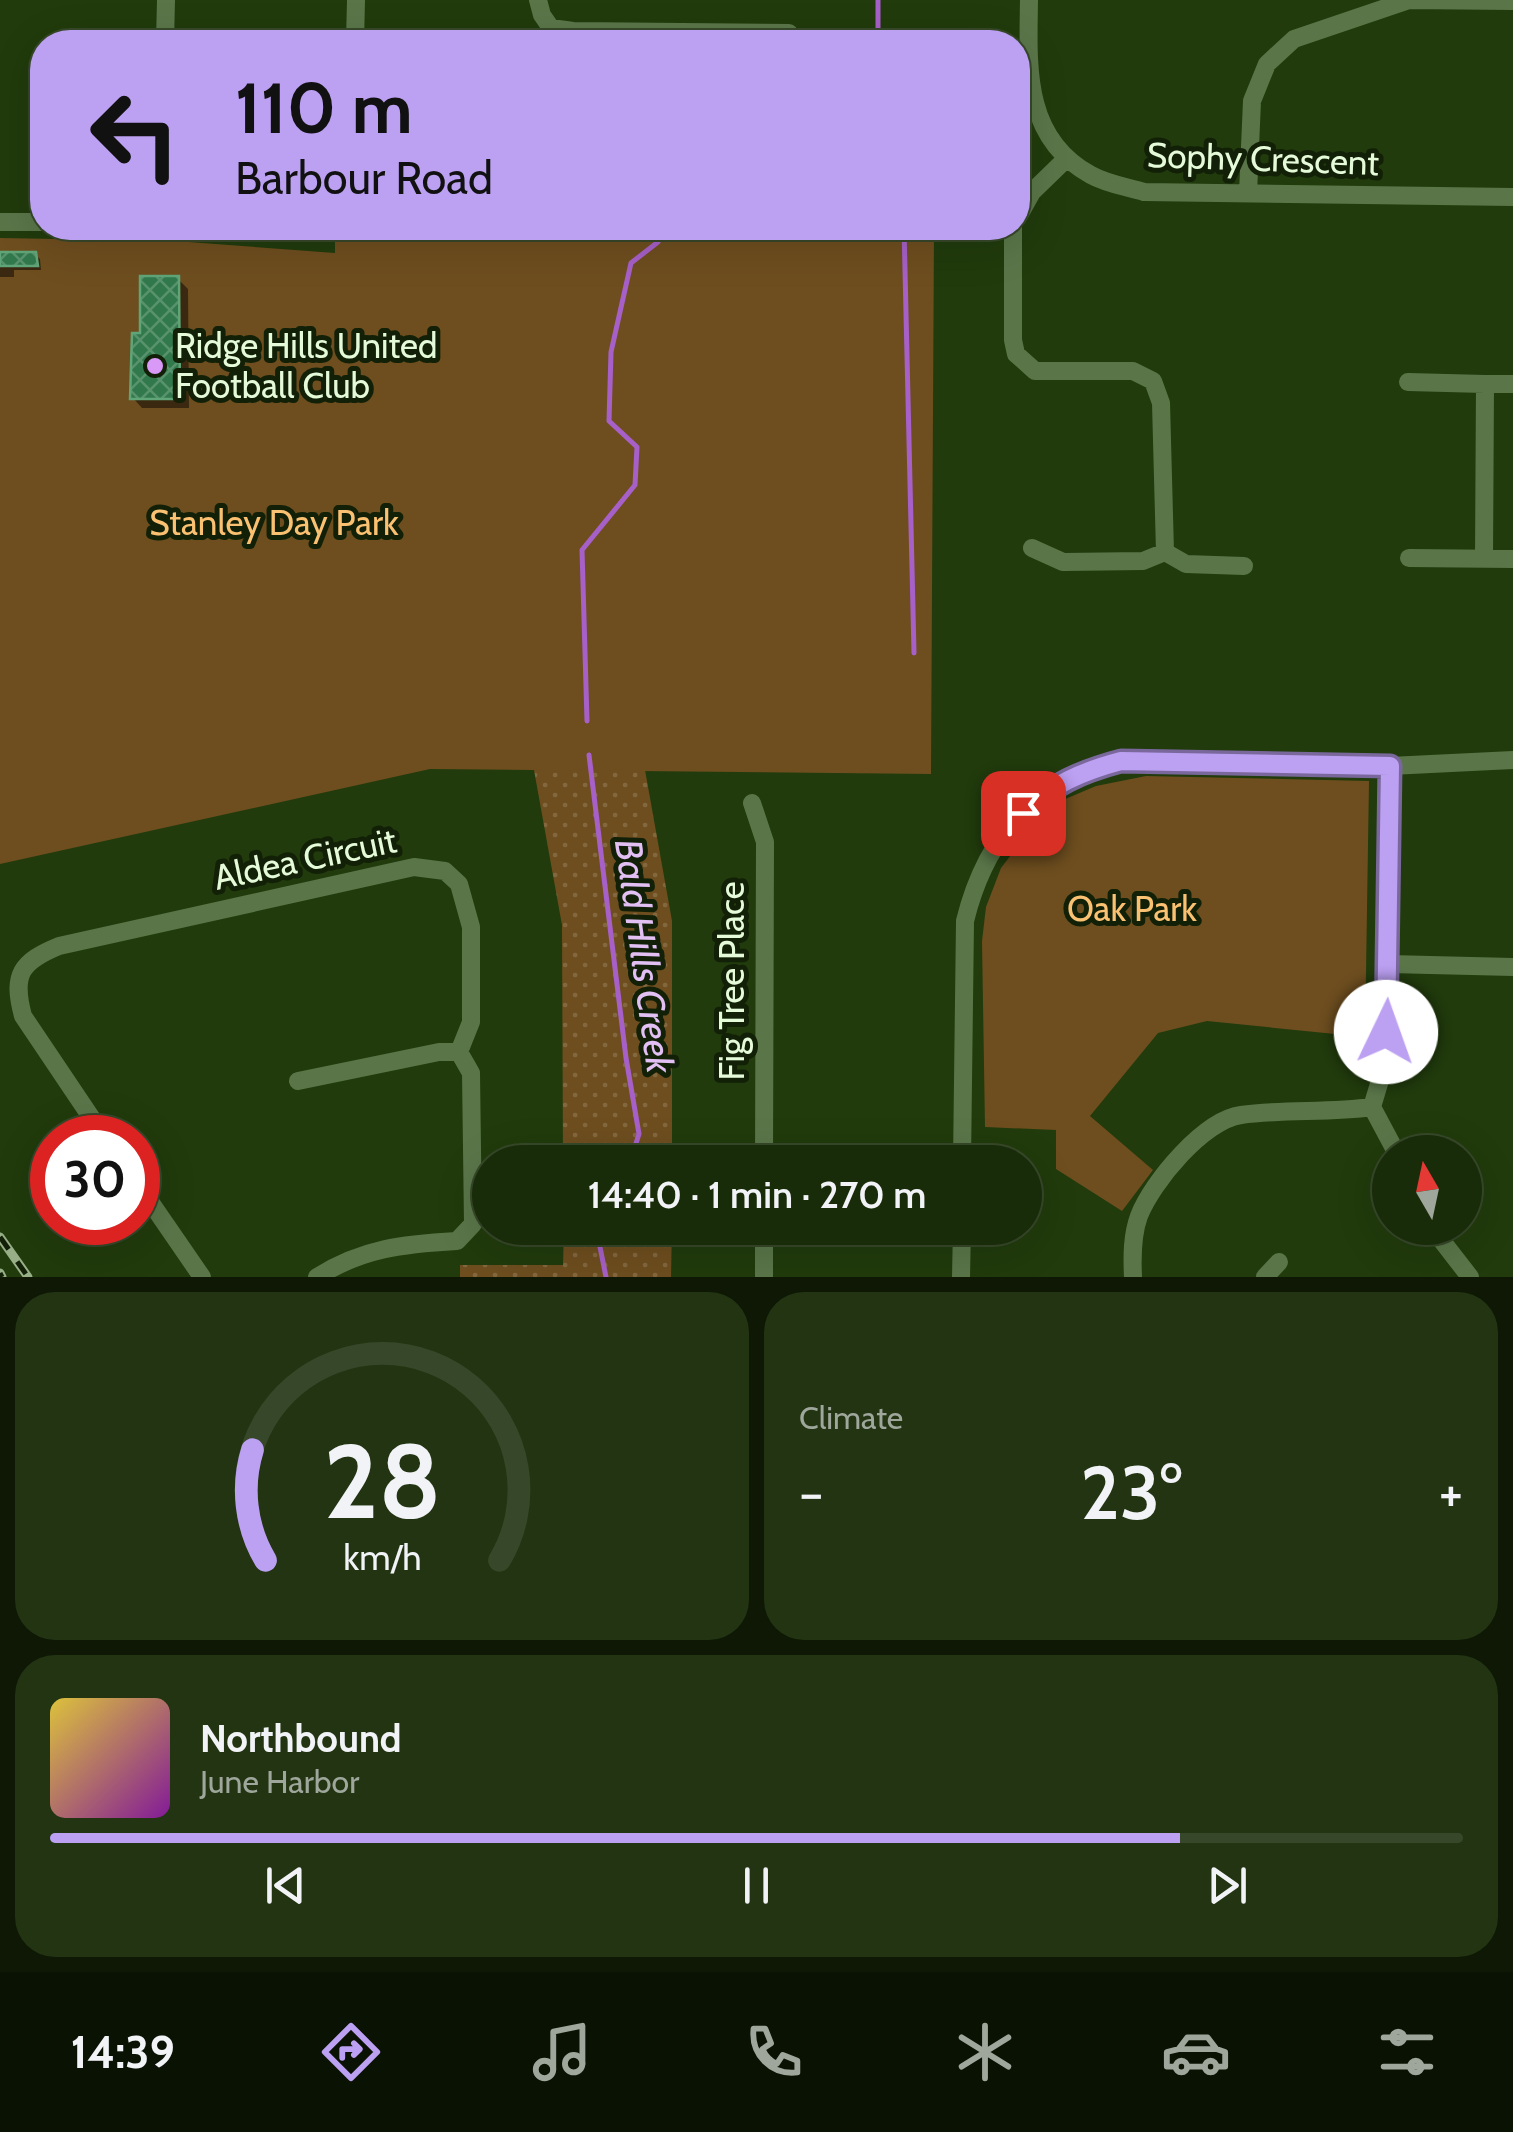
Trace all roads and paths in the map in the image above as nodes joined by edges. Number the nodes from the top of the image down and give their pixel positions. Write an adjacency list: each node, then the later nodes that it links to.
1 (166, 0): 6 (street)
2 (356, 0): 7 (street)
3 (538, 0): 8 (street)
4 (1029, 0): 9 (street)
5 (1513, 1): 12 (street)
6 (165, 30)
7 (355, 30)
8 (546, 30)
9 (1029, 30)
10 (1030, 86): 11 (street)
11 (1066, 159): 12 (street, Sophy Crescent); 13 (street)
12 (1248, 193): 14 (street, Sophy Crescent)
13 (1030, 196)
14 (1513, 197)
15 (0, 222): 16 (street)
16 (30, 222)
17 (1013, 240): 22 (street)
18 (1408, 382): 19 (street)
19 (1485, 384): 20 (street); 24 (street)
20 (1513, 384)
21 (1032, 548): 22 (street)
22 (1165, 552): 26 (street)
23 (1409, 558): 24 (street)
24 (1484, 559): 25 (street)
25 (1513, 559)
26 (1244, 566)
27 (1513, 760): 28 (street)
28 (1390, 766): 30 (street); 40 (street)
29 (752, 803): 39 (street, Fig Tree Place)
30 (1389, 964): 31 (street); 36 (street)
31 (1513, 967)
32 (0, 971): 33 (street)
33 (18, 978): 34 (street, Aldea Circuit); 37 (street)
34 (459, 1052): 35 (street); 47 (street, Aldea Circuit)
35 (298, 1081)
36 (1372, 1106): 38 (street); 50 (street)
37 (90, 1115)
38 (1387, 1135)
39 (764, 1145)
40 (962, 1145)
41 (160, 1216): 46 (street)
42 (764, 1245): 48 (street)
43 (962, 1245): 49 (street)
44 (1445, 1245): 52 (street)
45 (1279, 1262): 51 (street)
46 (202, 1277)
47 (317, 1277)
48 (764, 1277)
49 (962, 1277)
50 (1133, 1277)
51 (1266, 1277)
52 (1470, 1277)

